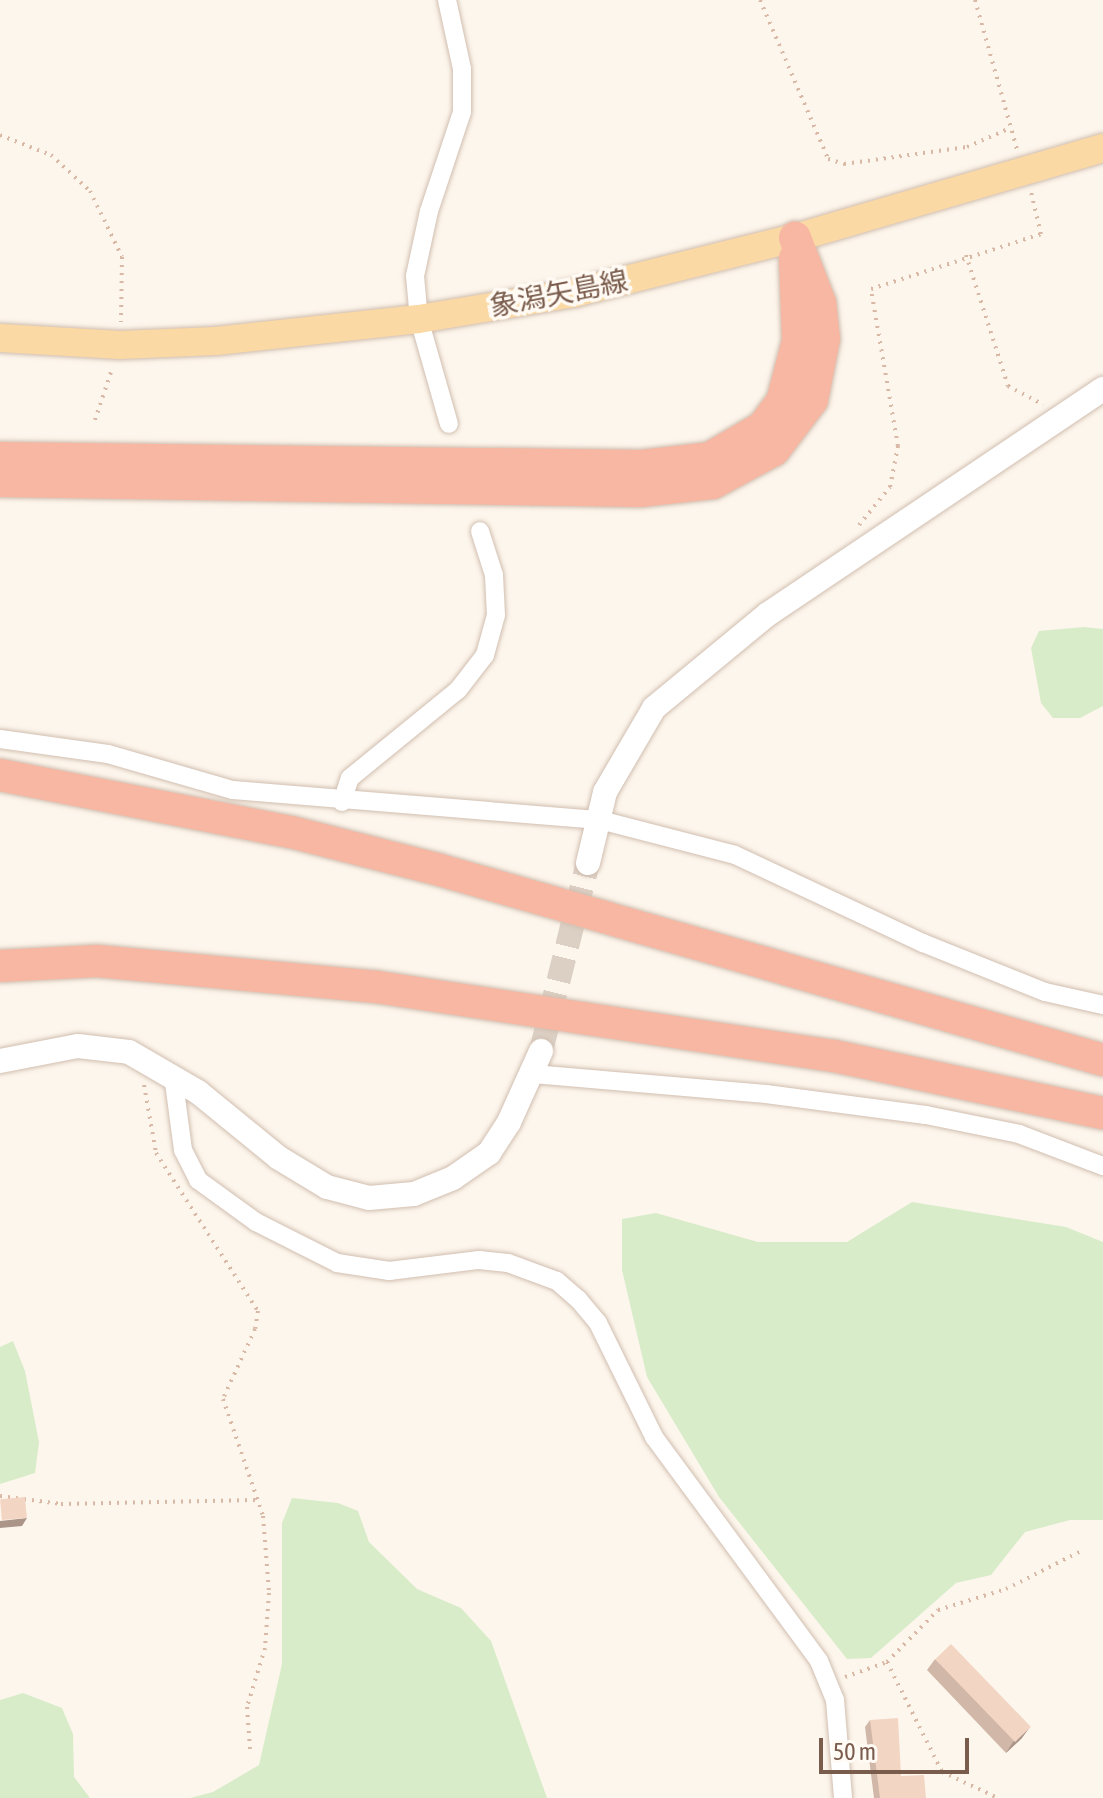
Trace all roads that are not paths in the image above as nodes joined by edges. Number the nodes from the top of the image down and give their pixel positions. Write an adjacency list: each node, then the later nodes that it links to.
1 (447, 0): 4 (street)
2 (1103, 148): 3 (main road, 象潟矢島線)
3 (795, 238): 4 (main road, 象潟矢島線); 8 (highway); 9 (highway)
4 (419, 319): 5 (main road, 象潟矢島線); 7 (street)
5 (0, 338)
6 (1103, 389): 14 (street)
7 (449, 424)
8 (0, 458)
9 (0, 481)
10 (480, 531): 13 (street)
11 (0, 739): 13 (street)
12 (0, 775): 19 (highway)
13 (342, 802): 14 (street)
14 (600, 820): 15 (street); 17 (street)
15 (588, 863)
16 (0, 966): 23 (highway)
17 (1103, 1005)
18 (541, 1051): 21 (street)
19 (1103, 1060)
20 (0, 1061): 22 (street)
21 (533, 1074): 22 (street); 24 (street)
22 (173, 1075): 25 (street)
23 (1103, 1113)
24 (1103, 1166)
25 (843, 1798)

